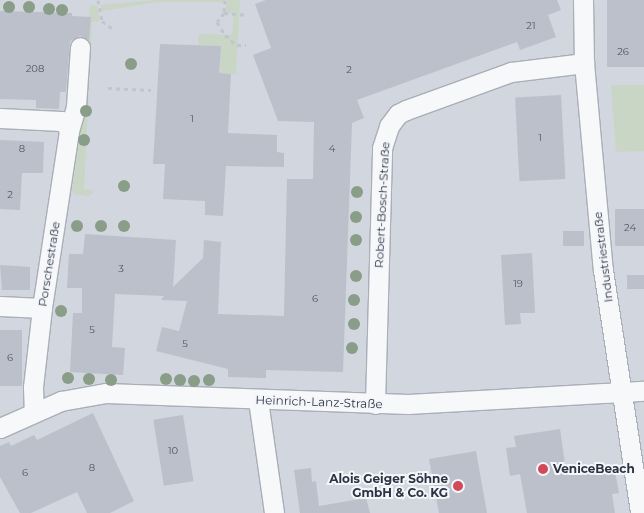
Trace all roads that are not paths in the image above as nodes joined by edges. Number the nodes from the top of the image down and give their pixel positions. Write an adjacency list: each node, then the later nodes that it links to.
1 (582, 0): 3 (street, Industriestraße)
2 (80, 47): 5 (street, Porschestraße)
3 (584, 63): 9 (street, Industriestraße); 11 (street, Robert-Bosch-Straße)
4 (0, 118): 5 (street)
5 (65, 126): 7 (street, Porschestraße)
6 (0, 306): 7 (street)
7 (42, 308): 12 (street, Porschestraße)
8 (644, 392): 9 (street, Heinrich-Lanz-Straße)
9 (621, 394): 11 (street, Heinrich-Lanz-Straße); 15 (street, Industriestraße)
10 (258, 400): 11 (street, Heinrich-Lanz-Straße); 12 (street, Heinrich-Lanz-Straße); 14 (street)
11 (375, 404)
12 (34, 411): 13 (street, Heinrich-Lanz-Straße)
13 (0, 428)
14 (274, 513)
15 (640, 513)

